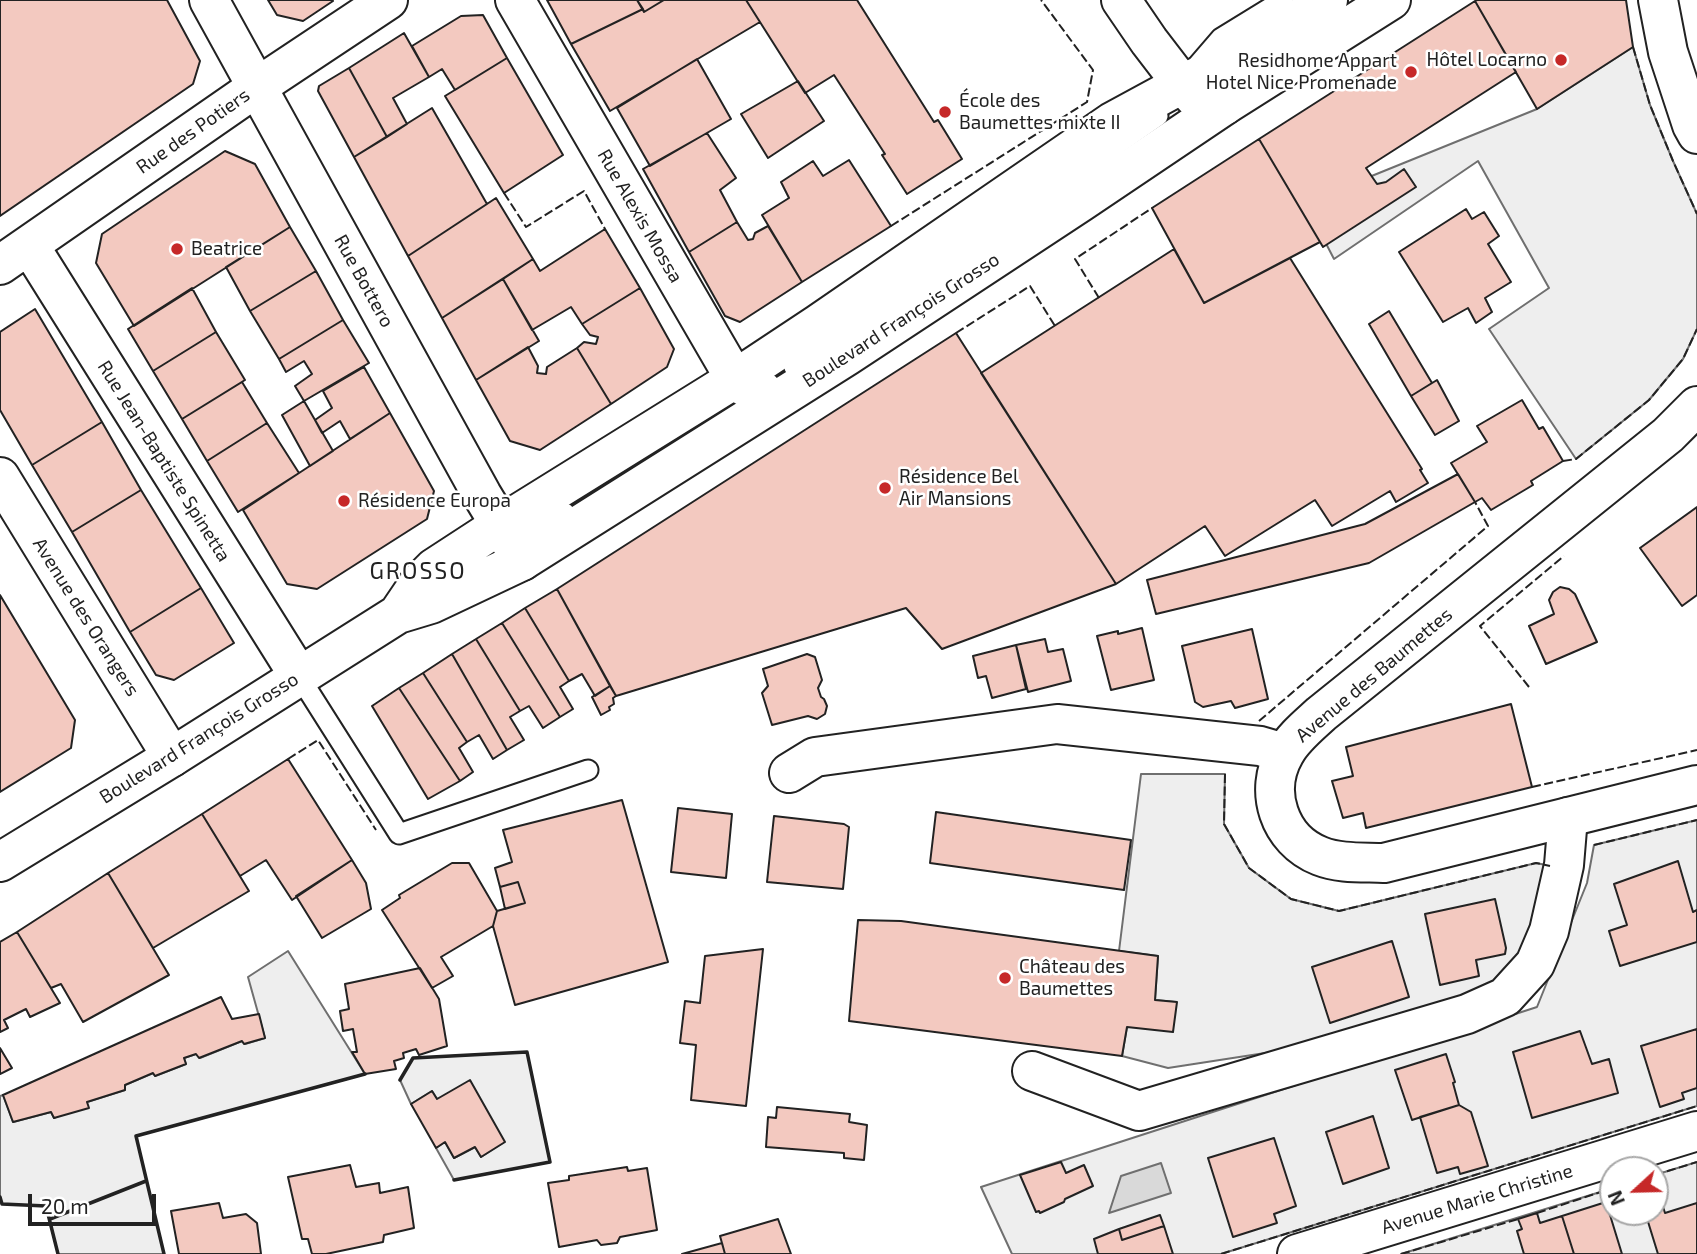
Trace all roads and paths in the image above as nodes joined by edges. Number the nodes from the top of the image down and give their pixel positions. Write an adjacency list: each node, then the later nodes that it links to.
1 (209, 0): 10 (street, Rue Bottero)
2 (388, 0): 10 (street, Rue des Potiers)
3 (515, 0): 14 (street, Rue Alexis Mossa)
4 (1121, 0): 9 (street)
5 (1283, 0): 9 (lane)
6 (1328, 0): 9 (street, Boulevard François Grosso)
7 (1391, 0): 11 (street, Boulevard François Grosso)
8 (1658, 0): 12 (street)
9 (1182, 84): 11 (street); 14 (street, Boulevard François Grosso)
10 (257, 87): 13 (street, Rue des Potiers); 18 (street, Rue Bottero)
11 (1225, 105): 15 (street, Boulevard François Grosso)
12 (1697, 134)
13 (15, 255): 21 (street, Rue Jean-Baptiste Spinetta)
14 (745, 385): 15 (street); 18 (street, Boulevard François Grosso)
15 (793, 390): 19 (street, Boulevard François Grosso)
16 (1697, 406): 22 (street, Avenue des Baumettes)
17 (0, 477): 23 (street, Avenue des Orangers)
18 (500, 525): 19 (street, Rue Bottero); 20 (street, Boulevard François Grosso)
19 (522, 561): 20 (street, Boulevard François Grosso)
20 (398, 614): 21 (street, Boulevard François Grosso)
21 (299, 676): 23 (street, Boulevard François Grosso); 24 (lane)
22 (1284, 754): 25 (street); 27 (street, Avenue des Baumettes)
23 (172, 757): 28 (street, Boulevard François Grosso)
24 (588, 770)
25 (789, 773)
26 (1697, 785): 27 (street, Avenue des Baumettes)
27 (1568, 817): 29 (street)
28 (0, 862)
29 (1032, 1071)
30 (1697, 1131): 31 (street, Avenue Marie Christine)
31 (1297, 1254)

